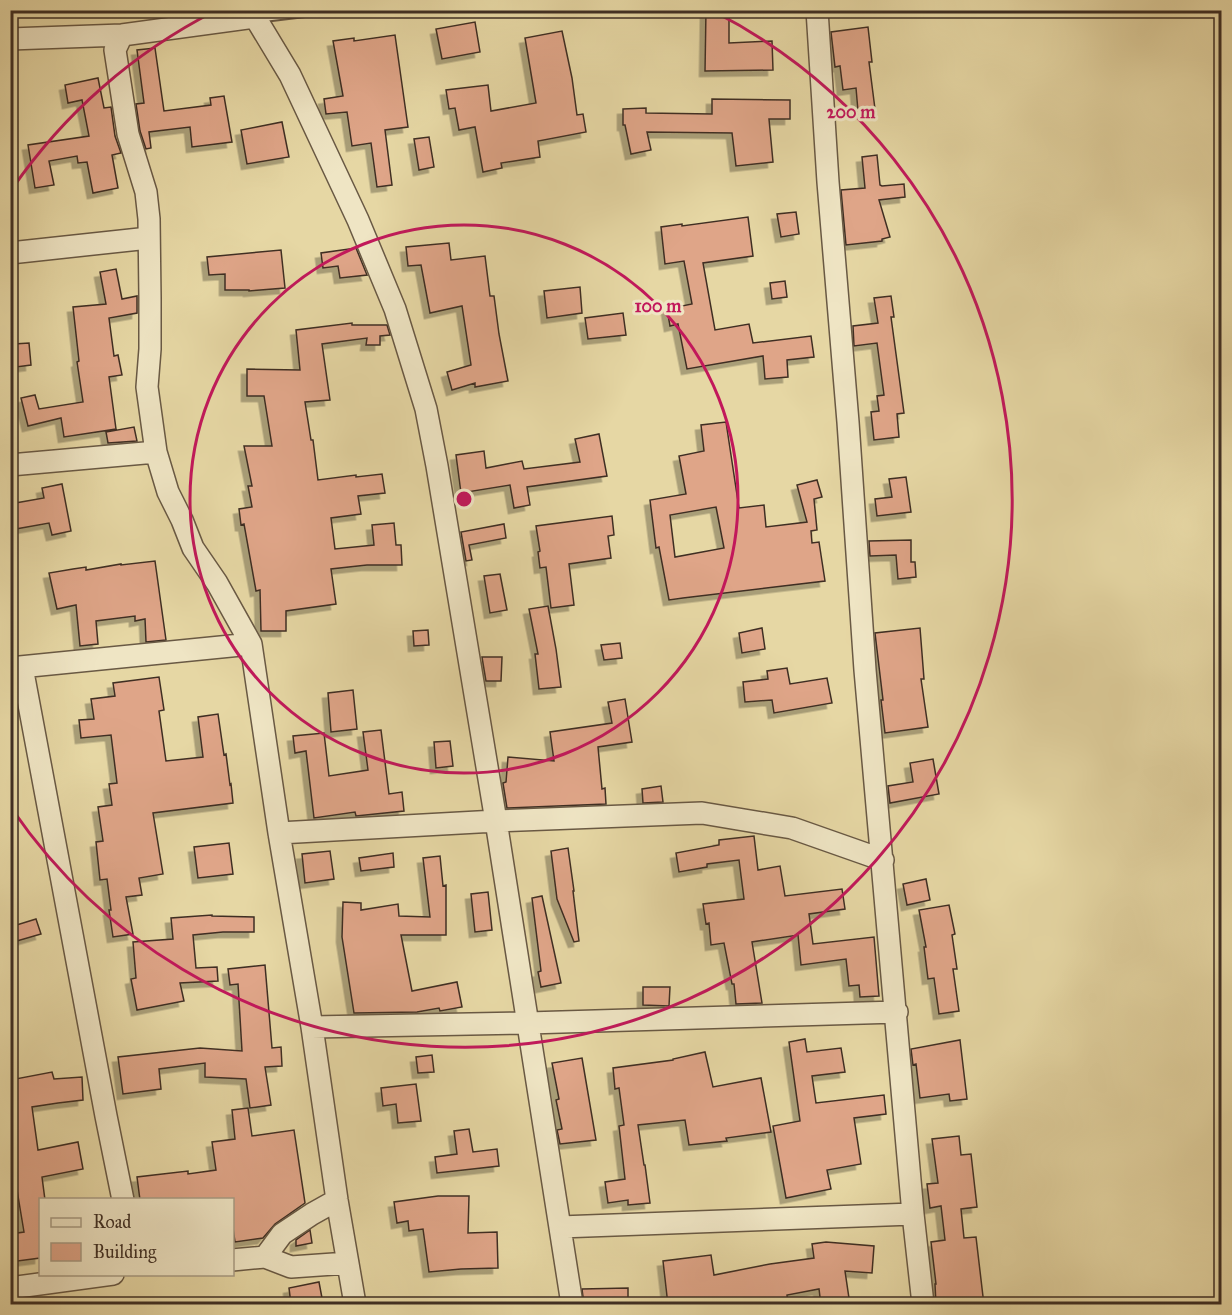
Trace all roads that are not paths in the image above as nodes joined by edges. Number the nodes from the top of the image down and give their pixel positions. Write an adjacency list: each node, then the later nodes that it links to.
1 (313, 10): 3 (lane)
2 (817, 10): 14 (street)
3 (254, 14): 4 (street); 12 (street)
4 (122, 35): 5 (street); 6 (street)
5 (10, 39)
6 (149, 238): 7 (street); 8 (street)
7 (10, 253)
8 (156, 452): 9 (street); 10 (street)
9 (10, 465)
10 (251, 644): 11 (street); 13 (street)
11 (16, 668): 18 (street)
12 (496, 822): 13 (street); 14 (street); 16 (street)
13 (279, 833): 17 (street)
14 (883, 860): 15 (street)
15 (897, 1012): 16 (street); 20 (street)
16 (528, 1023): 17 (street); 21 (street)
17 (312, 1027): 19 (street)
18 (123, 1198)
19 (338, 1200): 22 (street); 24 (street)
20 (914, 1214): 21 (street); 29 (street)
21 (560, 1227): 28 (street)
22 (265, 1257): 23 (street); 24 (street)
23 (234, 1260)
24 (348, 1263): 27 (street)
25 (105, 1276): 26 (street)
26 (10, 1288)
27 (355, 1305)
28 (572, 1305)
29 (923, 1305)

